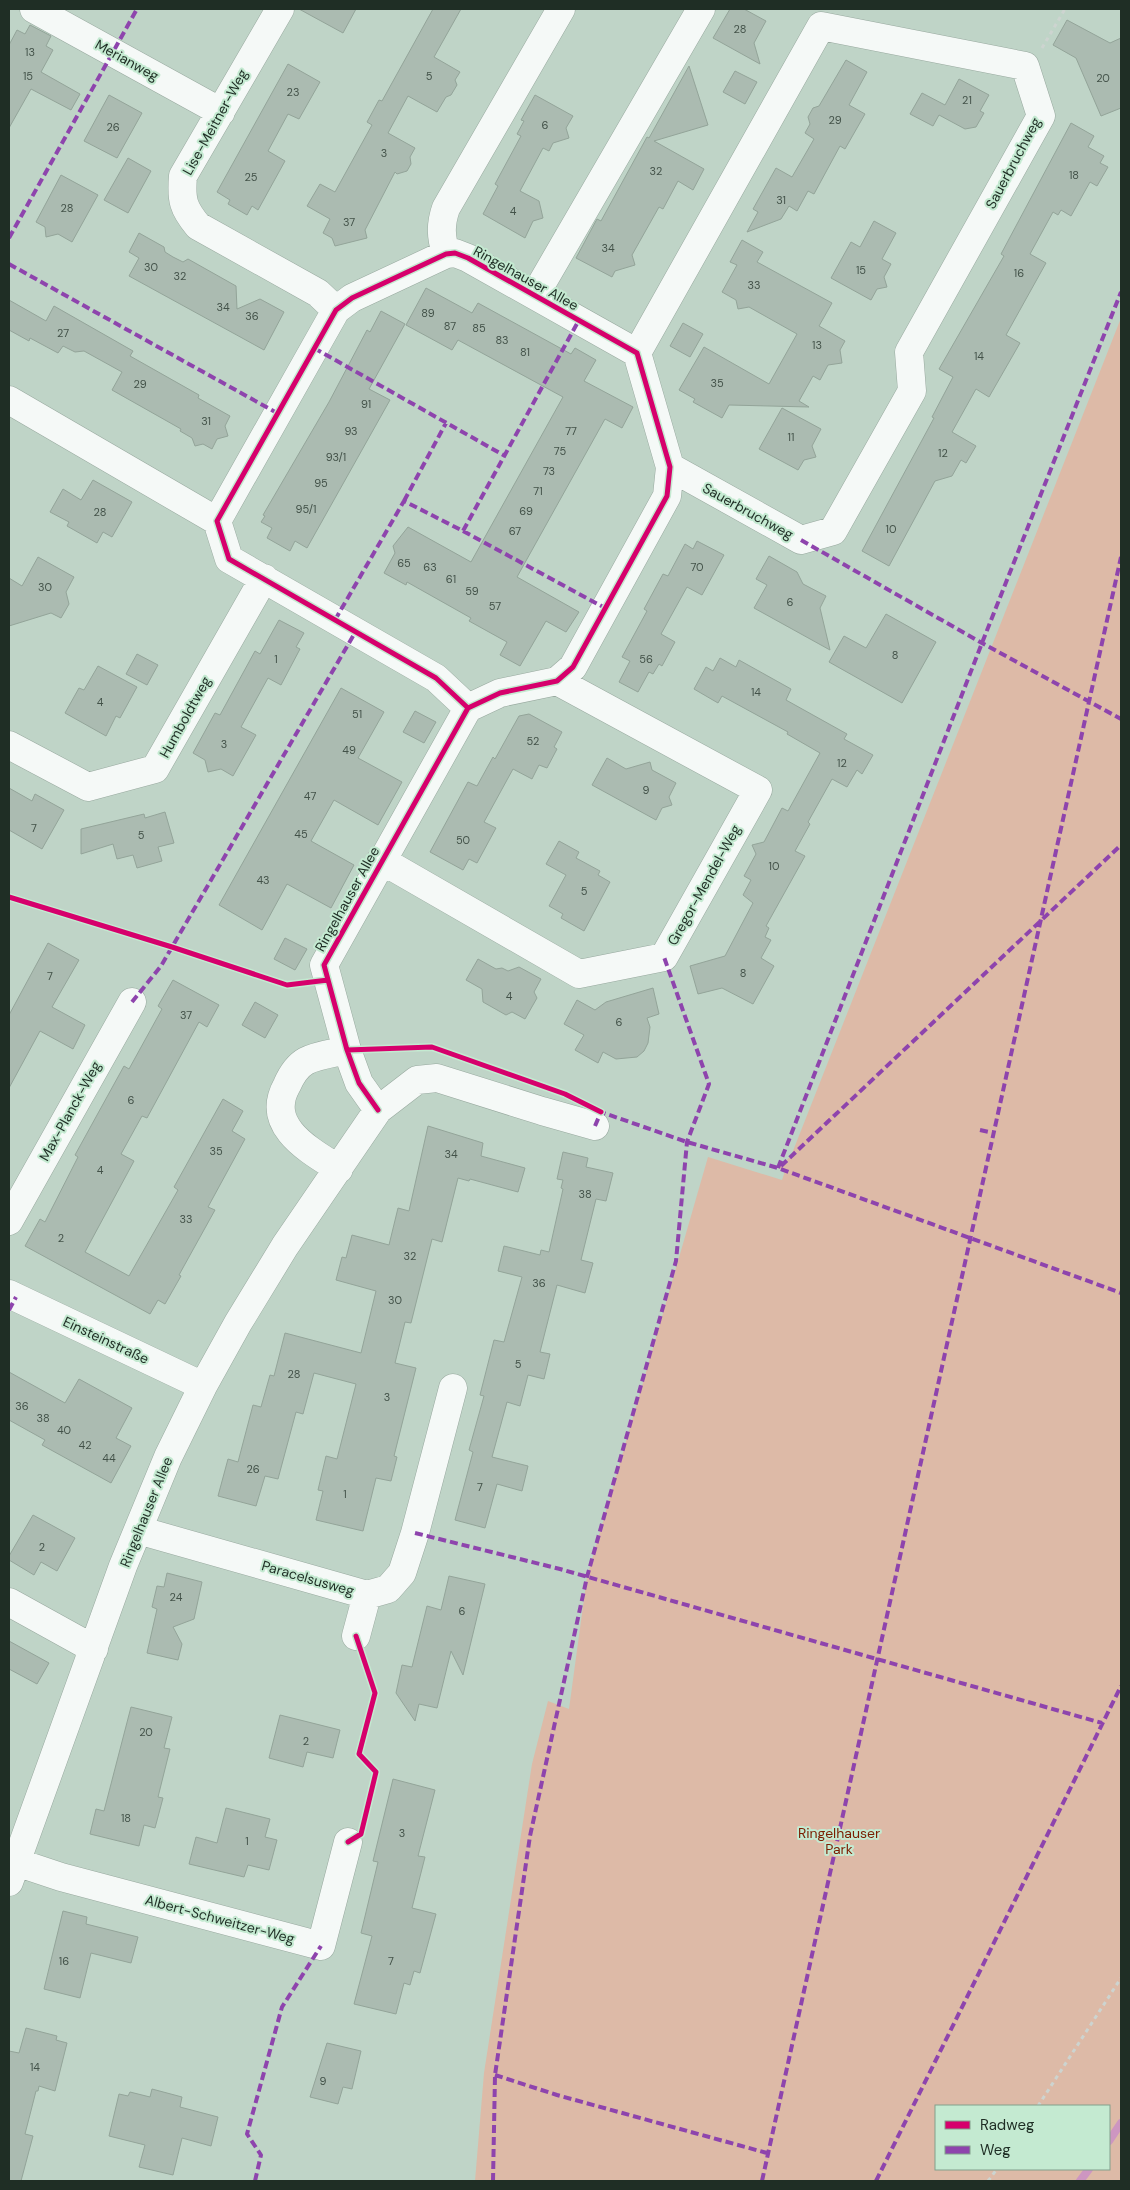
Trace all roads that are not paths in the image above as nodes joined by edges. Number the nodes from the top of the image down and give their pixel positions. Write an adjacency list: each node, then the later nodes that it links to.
1 (34, 9): 5 (street, Merianweg)
2 (280, 9): 5 (street, Lise-Meitner-Weg)
3 (561, 9): 6 (street)
4 (701, 9): 7 (street)
5 (221, 112): 8 (street, Lise-Meitner-Weg)
6 (446, 254): 7 (street, Ringelhauser Allee); 8 (street)
7 (535, 296): 9 (street, Ringelhauser Allee)
8 (336, 310): 12 (street)
9 (637, 353): 11 (street); 11 (street, Sauerbruchweg)
10 (9, 400): 12 (street)
11 (670, 467): 14 (street)
12 (217, 521): 13 (street)
13 (264, 578): 15 (street); 16 (street, Humboldtweg)
14 (556, 682): 15 (street); 17 (street, Gregor-Mendel-Weg)
15 (468, 708): 17 (street, Ringelhauser Allee)
16 (9, 745)
17 (381, 860): 19 (street, Ringelhauser Allee)
18 (132, 1002): 23 (street, Max-Planck-Weg)
19 (348, 1050): 20 (street, Ringelhauser Allee); 22 (street)
20 (378, 1110): 21 (street, Ringelhauser Allee); 22 (street, Ringelhauser Allee)
21 (595, 1126)
22 (338, 1169): 25 (street, Ringelhauser Allee)
23 (9, 1220)
24 (9, 1294): 25 (street, Einsteinstraße)
25 (203, 1386): 27 (street, Ringelhauser Allee)
26 (453, 1388): 28 (street, Paracelsusweg)
27 (138, 1530): 28 (street, Paracelsusweg); 31 (street, Ringelhauser Allee)
28 (366, 1595): 30 (street)
29 (9, 1602): 31 (street)
30 (356, 1636)
31 (94, 1649): 33 (street, Ringelhauser Allee)
32 (348, 1842): 33 (street, Albert-Schweitzer-Weg)
33 (12, 1872)

